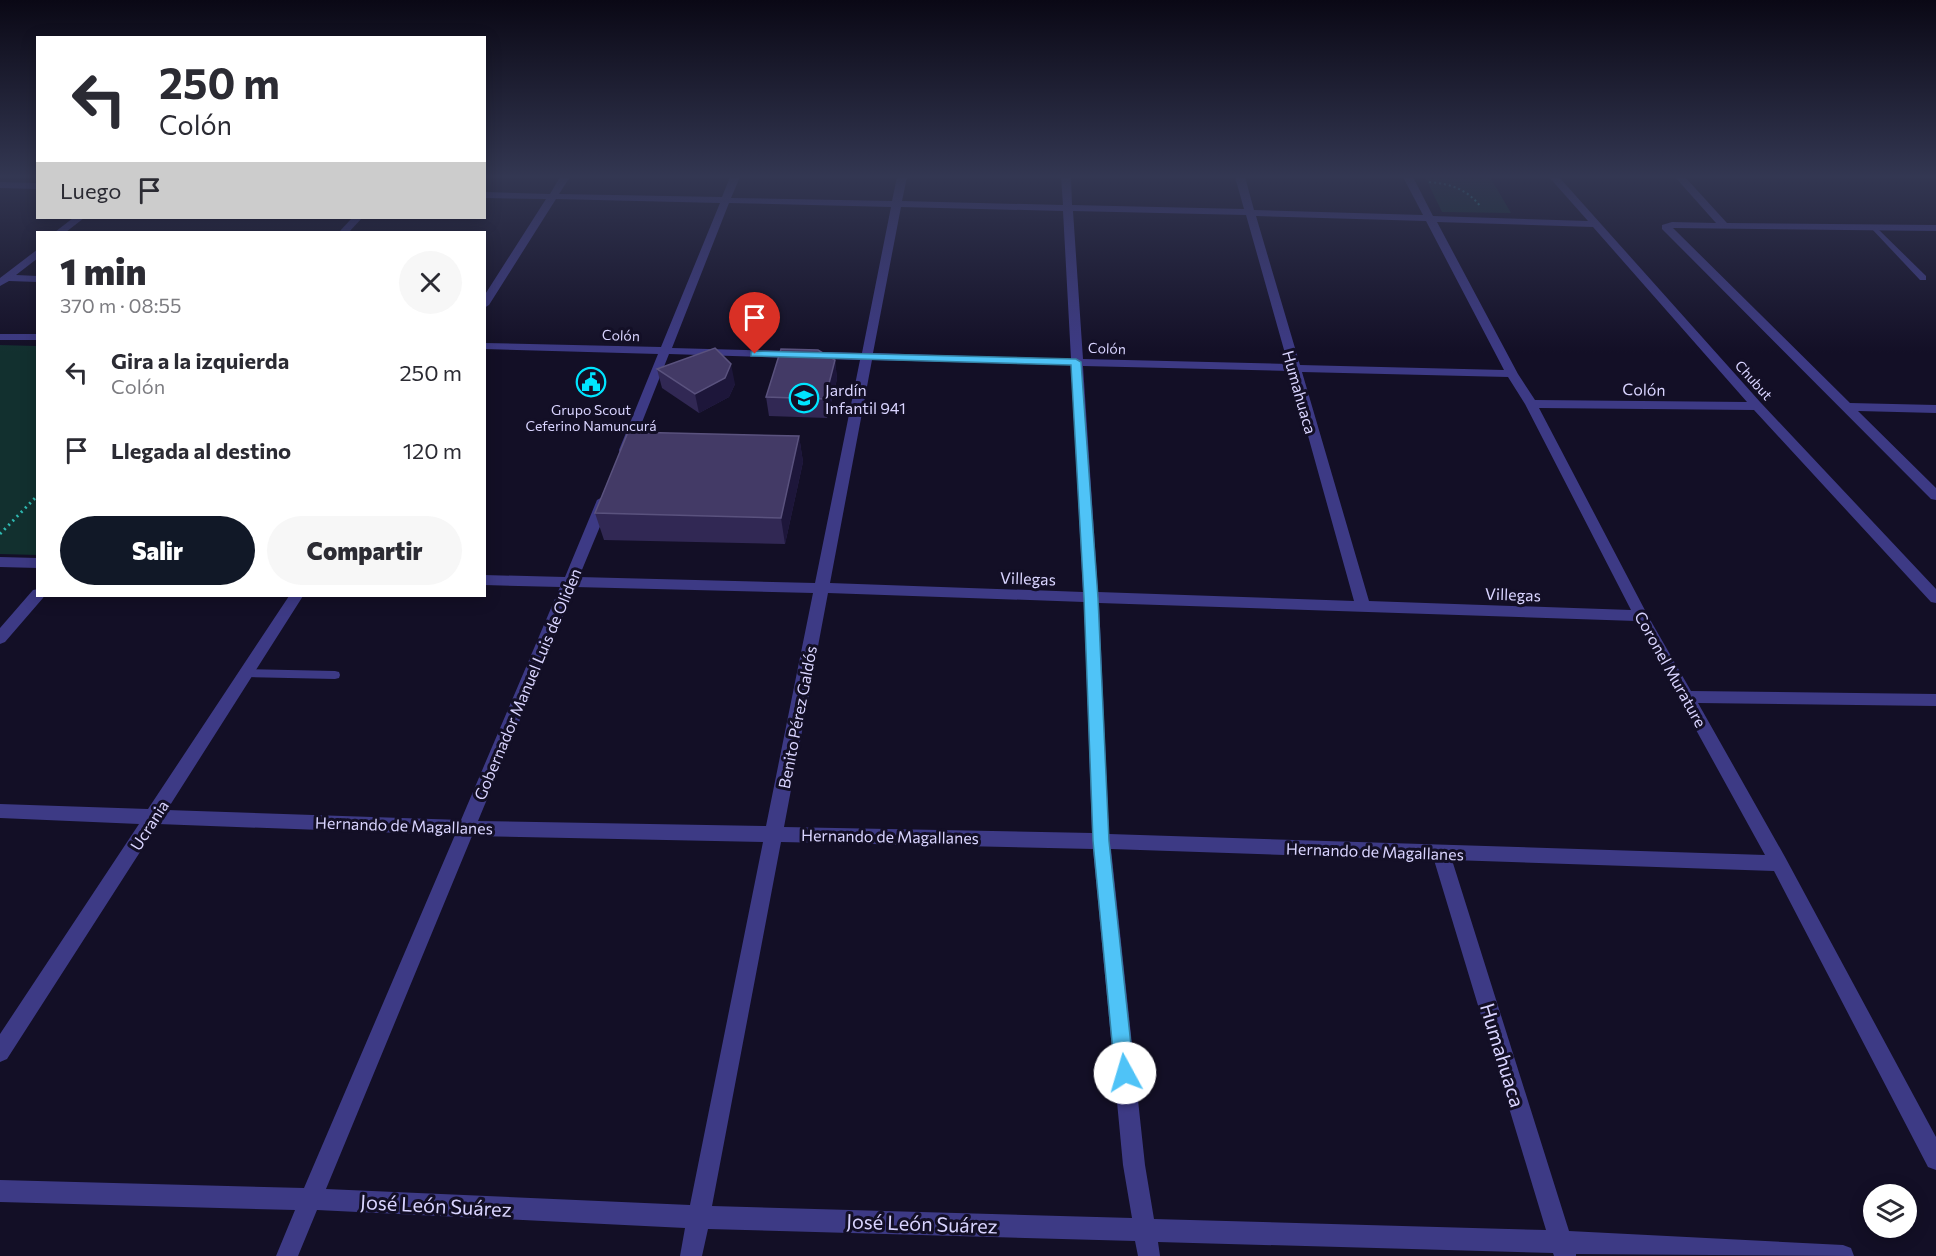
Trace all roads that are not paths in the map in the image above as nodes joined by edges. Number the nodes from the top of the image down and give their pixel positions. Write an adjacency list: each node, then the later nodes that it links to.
1 (528, 236): 14 (street)
2 (711, 236): 18 (street)
3 (890, 236): 19 (street, Benito Pérez Galdós)
4 (1069, 236): 20 (street)
5 (1257, 236): 21 (street, Humahuaca)
6 (1438, 236): 22 (street, Coronel Murature)
7 (1604, 236): 24 (street, Chubut)
8 (1675, 236): 25 (street)
9 (1881, 236): 11 (lane)
10 (36, 254): 13 (street)
11 (1923, 278)
12 (36, 279): 13 (street)
13 (3, 280)
14 (486, 302)
15 (0, 337): 16 (street)
16 (36, 338)
17 (486, 346): 18 (street, Colón)
18 (665, 352): 19 (street, Colón); 27 (street)
19 (868, 357): 20 (street, Colón); 34 (street, Benito Pérez Galdós)
20 (1076, 362): 21 (street, Colón); 37 (street)
21 (1293, 368): 22 (street, Colón); 39 (street, Humahuaca)
22 (1512, 374): 23 (street, Coronel Murature)
23 (1531, 404): 24 (street, Colón); 40 (street, Coronel Murature)
24 (1757, 406): 38 (street, Chubut)
25 (1846, 406): 26 (street); 29 (street)
26 (1936, 409)
27 (620, 462)
28 (611, 484): 33 (street, Gobernador Manuel Luis de Oliden)
29 (1936, 496)
30 (0, 562): 31 (street)
31 (36, 562)
32 (486, 580): 33 (street, Villegas)
33 (571, 582): 34 (street, Villegas); 48 (street, Gobernador Manuel Luis de Oliden)
34 (823, 588): 37 (street, Villegas); 49 (street, Benito Pérez Galdós)
35 (36, 596): 41 (street)
36 (295, 597): 42 (street, Ucrania)
37 (1091, 598): 39 (street, Villegas); 50 (street)
38 (1936, 598)
39 (1363, 606): 40 (street, Villegas)
40 (1641, 616): 44 (street, Coronel Murature)
41 (0, 638)
42 (246, 673): 43 (lane); 47 (street, Ucrania)
43 (335, 675)
44 (1686, 696): 45 (street); 52 (street, Coronel Murature)
45 (1936, 700)
46 (0, 811): 47 (street, Hernando de Magallanes)
47 (155, 817): 48 (street, Hernando de Magallanes); 53 (street, Ucrania)
48 (466, 828): 49 (street, Hernando de Magallanes); 56 (street, Gobernador Manuel Luis de Oliden)
49 (774, 834): 50 (street, Hernando de Magallanes); 57 (street, Benito Pérez Galdós)
50 (1101, 841): 51 (street, Hernando de Magallanes); 58 (street)
51 (1441, 854): 52 (street, Hernando de Magallanes); 59 (street, Humahuaca)
52 (1779, 863): 54 (street, Coronel Murature)
53 (0, 1052)
54 (1936, 1159)
55 (0, 1191): 56 (street, José León Suárez)
56 (310, 1199): 57 (street, José León Suárez); 60 (street, Gobernador Manuel Luis de Oliden)
57 (698, 1217): 58 (street, José León Suárez); 61 (street, Benito Pérez Galdós)
58 (1146, 1230): 59 (street, José León Suárez); 62 (street)
59 (1563, 1249): 63 (street, José León Suárez)
60 (287, 1256)
61 (691, 1256)
62 (1149, 1256)
63 (1844, 1256)

